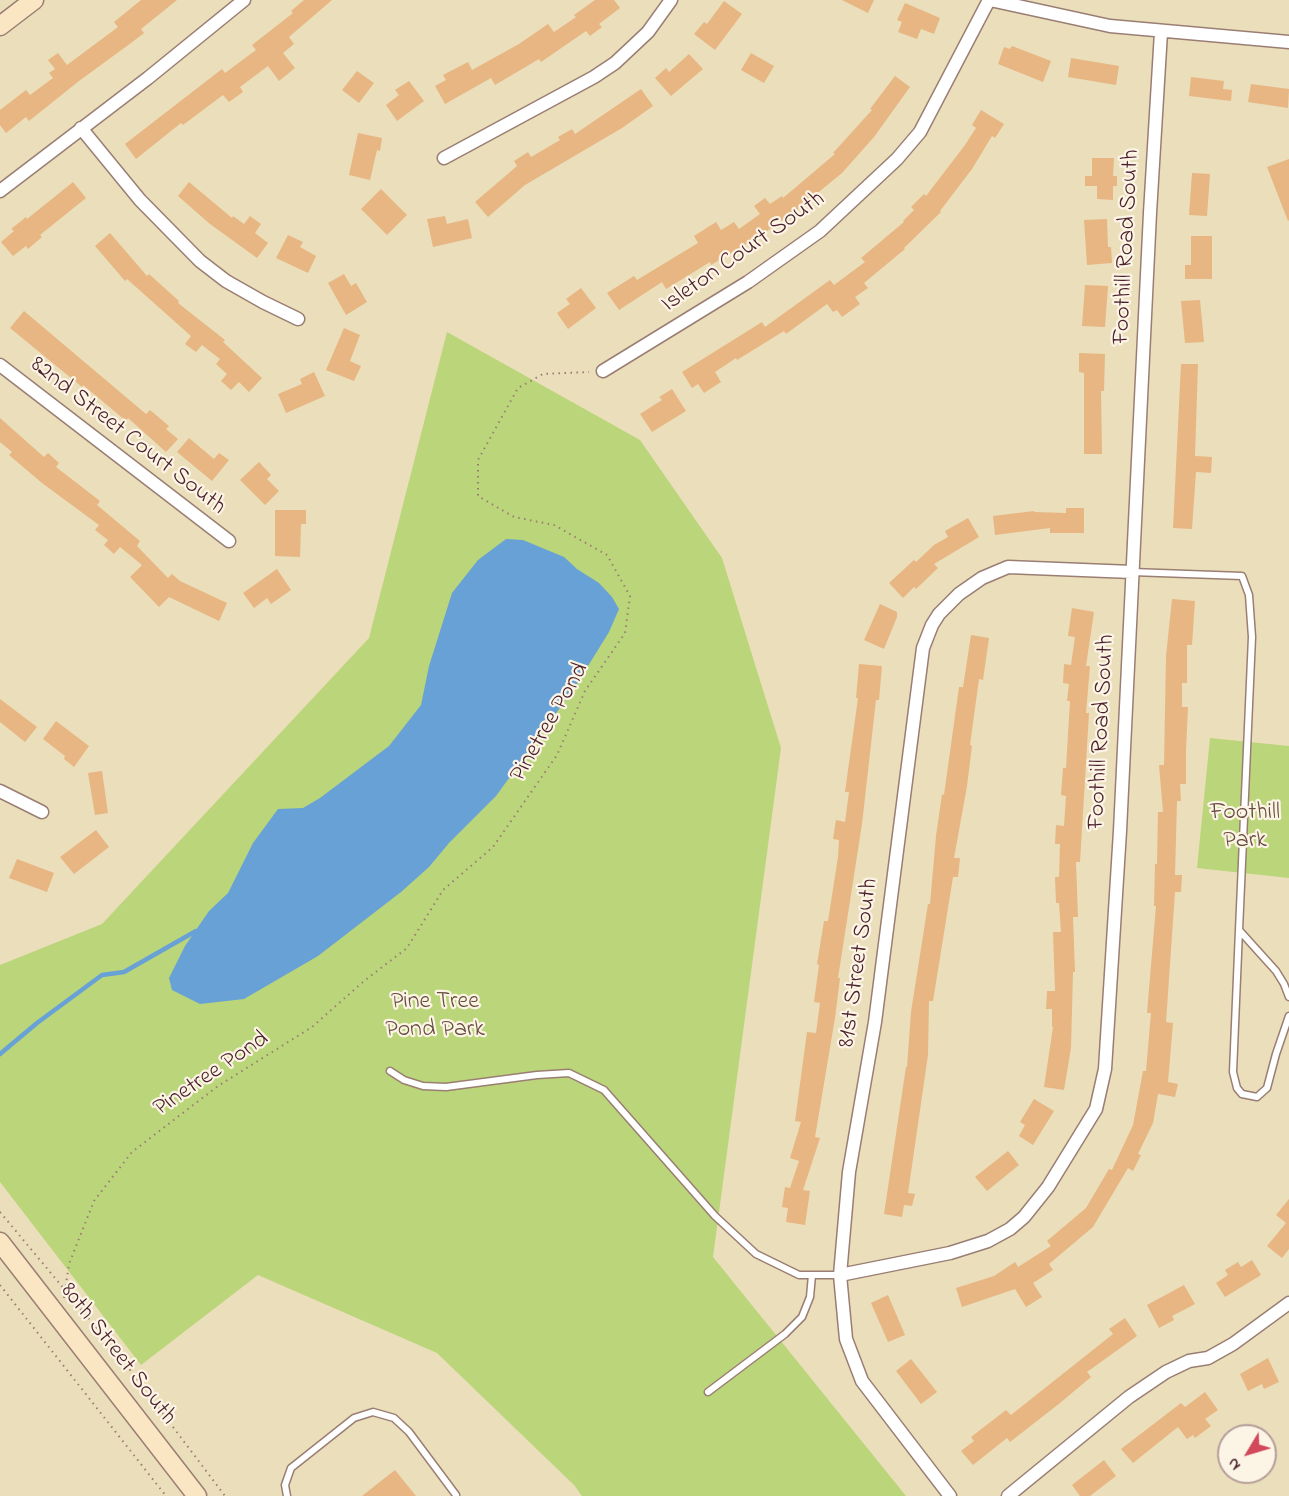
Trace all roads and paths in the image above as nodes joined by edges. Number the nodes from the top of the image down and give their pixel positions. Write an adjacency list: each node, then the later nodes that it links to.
1 (34, 0): 5 (main road)
2 (244, 0): 8 (street)
3 (671, 0): 9 (street)
4 (989, 0): 6 (street); 13 (street, Isleton Court South)
5 (0, 26)
6 (1161, 32): 7 (street); 15 (street, Foothill Road South)
7 (1289, 42)
8 (81, 128): 10 (street); 11 (street)
9 (444, 159)
10 (0, 191)
11 (298, 319)
12 (0, 365): 14 (street, 82nd Street Court South)
13 (603, 372): 27 (path, Pinetree Pond)
14 (229, 541)
15 (1132, 572): 18 (lane); 25 (street, Foothill Road South); 25 (street, 81st Street South)
16 (0, 791): 17 (street)
17 (42, 812)
18 (1239, 930): 19 (lane); 20 (lane)
19 (1289, 997)
20 (1289, 1017)
21 (390, 1071): 24 (lane)
22 (0, 1212): 27 (path)
23 (0, 1242): 29 (main road, 80th Street South)
24 (812, 1275): 25 (lane); 30 (lane)
25 (840, 1275): 36 (street, 81st Street South)
26 (0, 1285): 32 (path)
27 (65, 1291): 29 (path, Pinetree Pond); 34 (path)
28 (1289, 1303): 37 (street)
29 (60, 1321): 33 (main road, 80th Street South)
30 (708, 1392)
31 (456, 1495): 35 (lane)
32 (166, 1496)
33 (197, 1496)
34 (225, 1496)
35 (287, 1496)
36 (950, 1496)
37 (1008, 1496)

